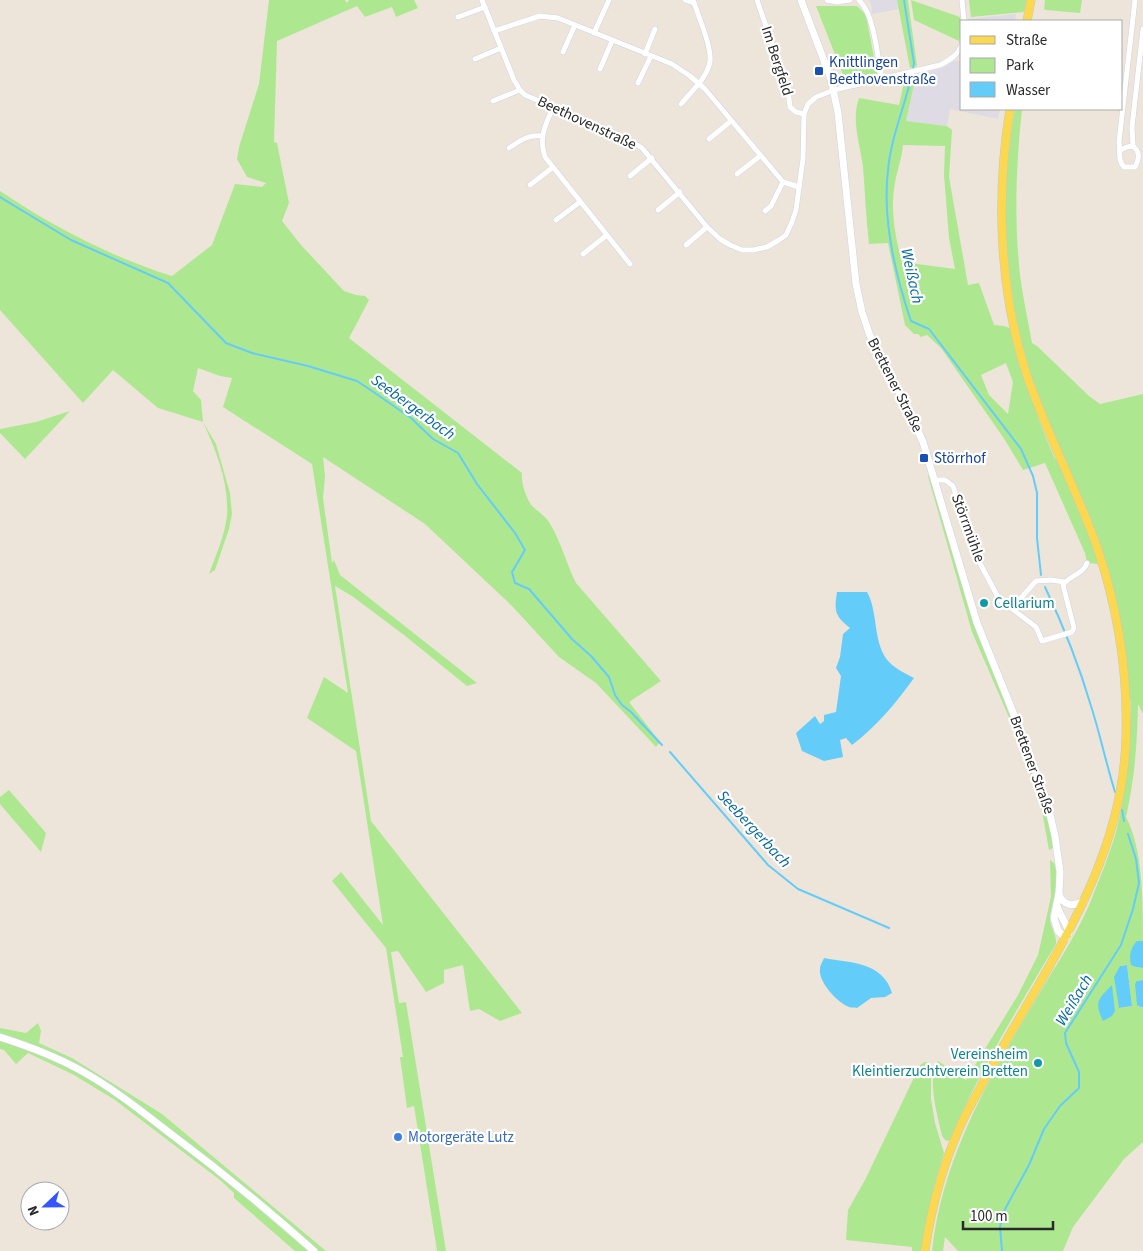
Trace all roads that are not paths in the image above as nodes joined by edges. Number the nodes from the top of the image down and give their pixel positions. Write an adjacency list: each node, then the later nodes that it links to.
1 (482, 0): 13 (street, Beethovenstraße)
2 (609, 0): 21 (street)
3 (685, 0): 12 (street)
4 (757, 0): 41 (street, Im Bergfeld)
5 (801, 0): 34 (street, Brettener Straße)
6 (827, 0): 7 (street)
7 (850, 0)
8 (859, 0): 30 (street)
9 (962, 0): 15 (street)
10 (1031, 0): 16 (main road)
11 (1135, 0): 37 (street)
12 (693, 1): 32 (street)
13 (485, 7): 14 (street); 20 (street, Beethovenstraße)
14 (458, 17)
15 (964, 20)
16 (1027, 20)
17 (575, 25): 20 (street); 21 (street); 25 (street)
18 (655, 29): 26 (street)
19 (1143, 29): 45 (street)
20 (494, 31): 23 (street, Beethovenstraße)
21 (594, 33): 22 (street)
22 (612, 41): 26 (street); 29 (street)
23 (501, 48): 28 (street); 33 (street, Beethovenstraße)
24 (960, 48): 30 (street)
25 (564, 52)
26 (645, 54): 27 (street)
27 (651, 56): 31 (street); 32 (street)
28 (475, 59)
29 (600, 69)
30 (882, 78): 34 (street)
31 (638, 83)
32 (699, 83): 36 (street); 42 (street)
33 (520, 90): 35 (street, Beethovenstraße); 38 (street, Beethovenstraße)
34 (834, 90): 41 (street); 66 (street, Brettener Straße)
35 (493, 102)
36 (681, 104)
37 (1123, 106)
38 (553, 107): 43 (street); 49 (street, Beethovenstraße)
39 (1010, 110): 71 (main road)
40 (1122, 110): 47 (street)
41 (804, 114): 55 (street, Beethovenstraße)
42 (730, 121): 44 (street); 48 (street)
43 (542, 136): 46 (street); 50 (street)
44 (709, 139)
45 (1133, 146): 47 (street); 47 (street)
46 (508, 148)
47 (1121, 150)
48 (760, 156): 51 (street); 53 (street)
49 (652, 158): 52 (street, Beethovenstraße); 56 (street, Beethovenstraße)
50 (552, 168): 54 (street); 57 (street)
51 (737, 174)
52 (630, 176)
53 (783, 182): 55 (street); 59 (street)
54 (530, 185)
55 (799, 187): 61 (street, Beethovenstraße)
56 (680, 192): 58 (street); 61 (street, Beethovenstraße)
57 (580, 202): 60 (street); 62 (street)
58 (658, 210)
59 (765, 211)
60 (556, 220)
61 (708, 226): 63 (street)
62 (607, 236): 64 (street); 65 (street)
63 (686, 245)
64 (583, 254)
65 (630, 264)
66 (936, 480): 69 (street, Störrmühle); 70 (street, Brettener Straße)
67 (1087, 563): 68 (street)
68 (1065, 582): 69 (street); 69 (street, Störrmühle)
69 (1012, 608)
70 (1059, 893): 71 (street); 72 (street, Brettener Straße)
71 (1085, 901): 72 (main road)
72 (1068, 935): 75 (main road)
73 (0, 1038): 74 (street)
74 (314, 1251)
75 (926, 1251)

